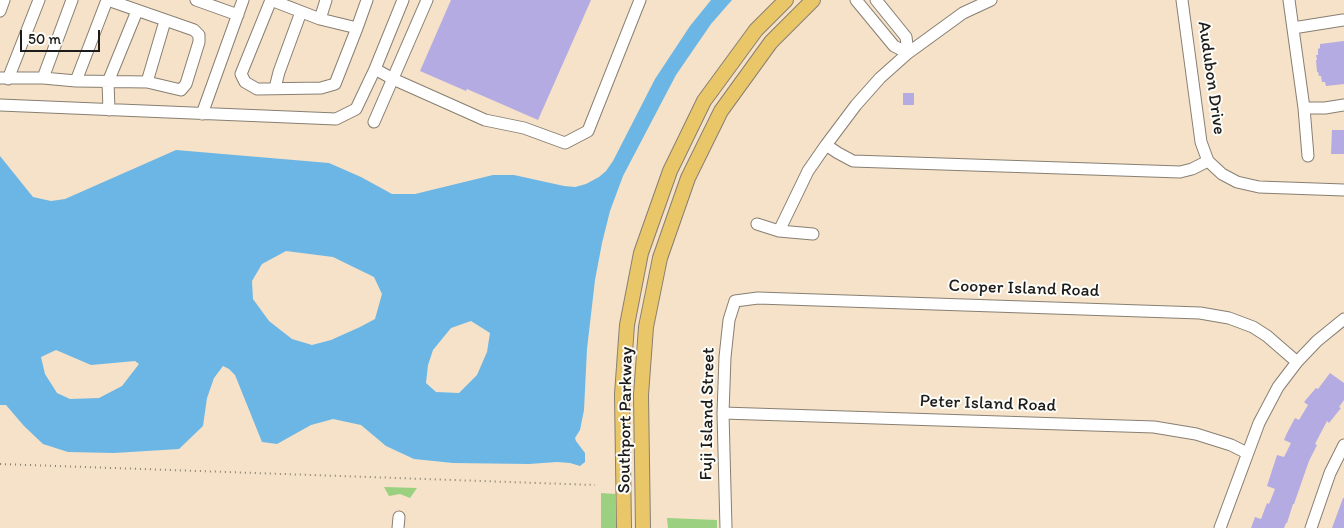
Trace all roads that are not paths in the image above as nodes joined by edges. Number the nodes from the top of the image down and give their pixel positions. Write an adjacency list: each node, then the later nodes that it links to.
1 (4, 0): 21 (street)
2 (39, 0): 31 (street)
3 (72, 0): 32 (street)
4 (107, 0): 20 (street); 34 (street)
5 (196, 0): 23 (street)
6 (243, 0): 23 (street)
7 (271, 0): 22 (street); 37 (street)
8 (326, 0): 24 (street)
9 (367, 0): 27 (street)
10 (404, 0): 30 (street)
11 (427, 0): 33 (street)
12 (640, 0): 33 (street)
13 (786, 0): 58 (main road, Southport Parkway)
14 (813, 0): 59 (main road, Southport Parkway)
15 (856, 0): 29 (street)
16 (876, 0): 29 (street)
17 (991, 0): 29 (street)
18 (1182, 0): 46 (street, Audubon Drive)
19 (1289, 0): 28 (street)
20 (137, 10): 26 (street); 35 (street)
21 (0, 11)
22 (301, 12): 24 (street); 37 (street)
23 (238, 15): 42 (street)
24 (320, 19): 27 (street)
25 (1343, 20): 28 (street)
26 (165, 21): 36 (street); 36 (street)
27 (357, 28): 37 (street)
28 (1293, 28): 40 (street)
29 (908, 52): 44 (street)
30 (375, 69): 33 (street); 42 (street)
31 (4, 78): 32 (street)
32 (43, 78): 34 (street)
33 (393, 79): 43 (street)
34 (76, 81): 35 (street)
35 (108, 82): 36 (street); 41 (street)
36 (147, 82)
37 (275, 88)
38 (0, 105): 41 (street)
39 (1344, 105): 40 (street)
40 (1304, 108): 45 (street)
41 (109, 110): 42 (street)
42 (202, 114)
43 (374, 122)
44 (826, 145): 46 (street); 49 (street)
45 (1308, 156)
46 (1208, 161): 47 (street)
47 (1344, 190)
48 (757, 224): 49 (street)
49 (778, 231): 50 (street)
50 (813, 234)
51 (735, 301): 53 (street, Cooper Island Road); 54 (street, Fuji Island Street)
52 (1344, 319): 53 (street)
53 (1297, 362): 56 (street)
54 (723, 413): 56 (street, Peter Island Road); 60 (street, Fuji Island Street)
55 (1344, 445): 57 (street)
56 (1247, 452): 61 (street)
57 (1340, 459): 62 (street)
58 (624, 528)
59 (643, 528)
60 (726, 528)
61 (1220, 528)
62 (1311, 528)

